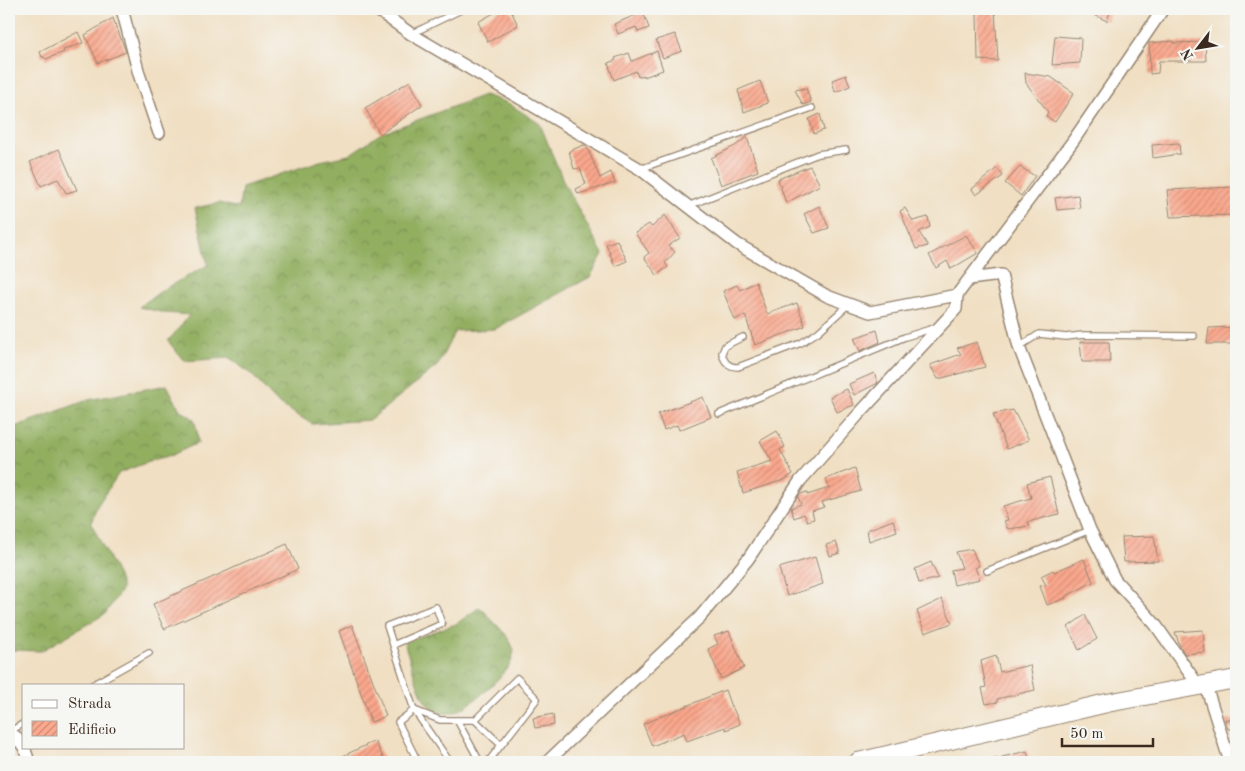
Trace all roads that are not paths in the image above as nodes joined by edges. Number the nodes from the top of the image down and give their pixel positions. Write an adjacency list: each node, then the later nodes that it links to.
1 (122, 9): 7 (street)
2 (376, 9): 5 (street)
3 (463, 9): 5 (lane)
4 (1163, 9): 11 (street)
5 (411, 34): 9 (street)
6 (812, 108): 9 (lane)
7 (159, 134)
8 (846, 150): 10 (lane)
9 (640, 169): 10 (street)
10 (688, 206): 13 (street)
11 (969, 279): 12 (street); 17 (street)
12 (957, 295): 13 (street); 14 (street)
13 (848, 305): 16 (lane)
14 (939, 327): 18 (lane); 40 (street)
15 (1194, 336): 17 (lane)
16 (743, 338)
17 (1019, 347): 19 (street)
18 (719, 414)
19 (1090, 530): 20 (lane); 25 (street)
20 (987, 571)
21 (393, 645): 21 (lane); 26 (lane)
22 (149, 653): 24 (lane)
23 (1236, 679): 25 (main road)
24 (94, 684)
25 (1202, 684): 41 (main road); 42 (street)
26 (414, 710): 27 (lane); 36 (lane); 37 (lane)
27 (457, 720): 28 (lane); 38 (lane)
28 (475, 720): 33 (lane); 33 (lane)
29 (22, 724): 30 (lane)
30 (9, 732)
31 (9, 736): 32 (street)
32 (22, 745)
33 (501, 745): 39 (lane)
34 (24, 748): 35 (street)
35 (29, 762)
36 (418, 762)
37 (450, 762)
38 (480, 762)
39 (488, 762)
40 (547, 762)
41 (858, 762)
42 (1230, 762)

